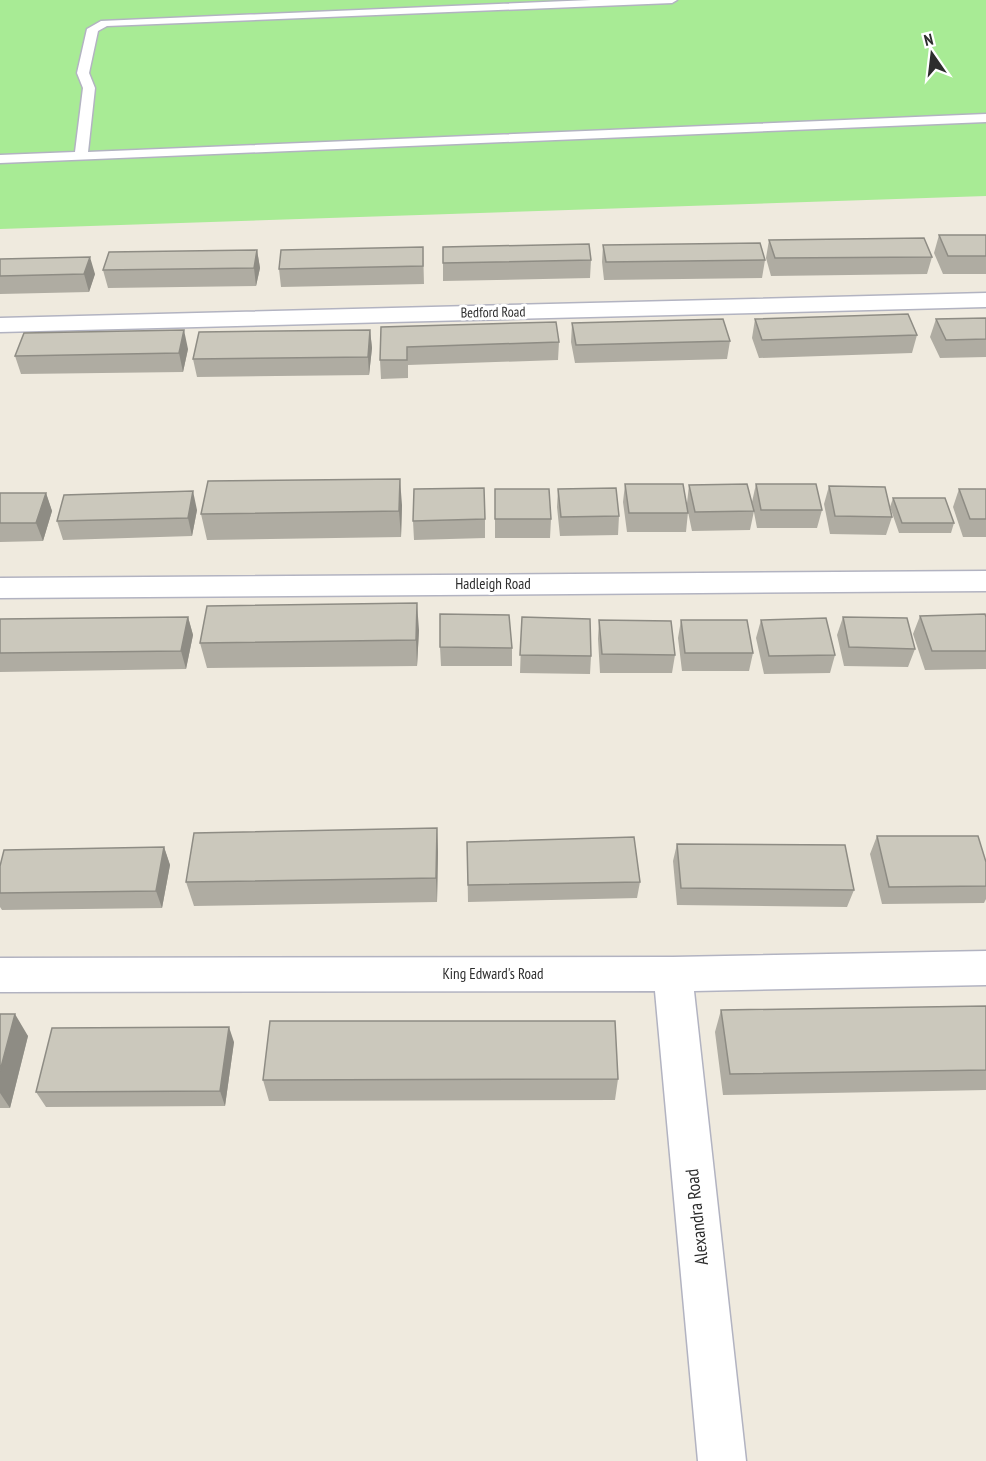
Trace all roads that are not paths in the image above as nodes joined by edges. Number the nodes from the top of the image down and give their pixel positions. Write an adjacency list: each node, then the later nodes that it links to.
1 (672, 0): 3 (lane)
2 (986, 118): 3 (lane)
3 (81, 156): 4 (lane)
4 (0, 159)
5 (986, 300): 6 (street, Bedford Road)
6 (0, 325)
7 (986, 581): 8 (street, Hadleigh Road)
8 (0, 588)
9 (986, 968): 10 (street, King Edward's Road)
10 (673, 974): 11 (street, King Edward's Road); 12 (street, Alexandra Road)
11 (0, 975)
12 (722, 1461)

